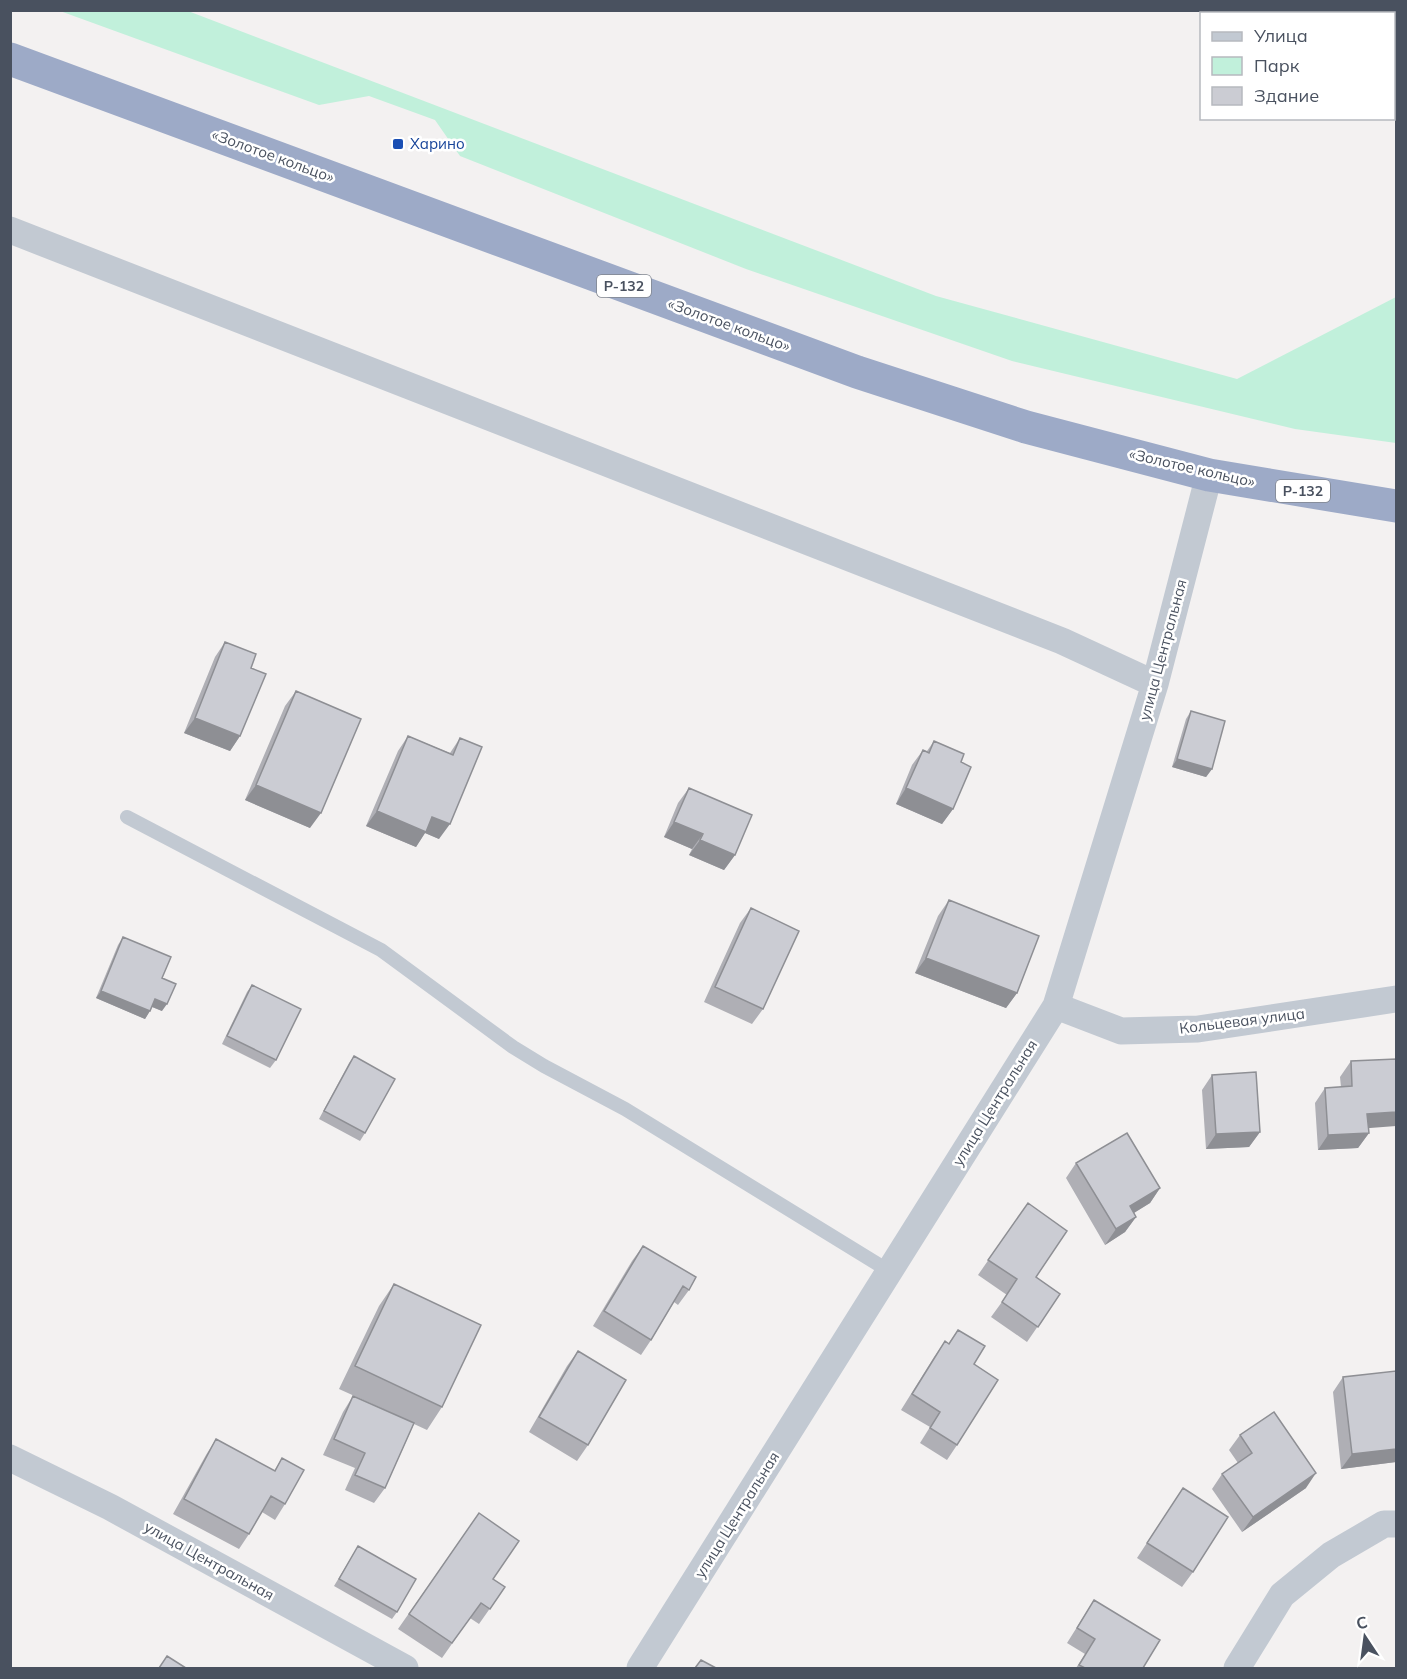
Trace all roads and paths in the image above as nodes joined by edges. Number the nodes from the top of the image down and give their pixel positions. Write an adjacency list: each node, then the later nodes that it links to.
1 (10, 59): 3 (highway, «Золотое кольцо» / Р-132)
2 (10, 230): 5 (street)
3 (1209, 475): 4 (highway, «Золотое кольцо» / Р-132); 5 (street, улица Центральная)
4 (1396, 506)
5 (1155, 684): 8 (street, улица Центральная)
6 (127, 817): 9 (lane)
7 (1396, 999): 8 (street, Кольцевая улица)
8 (1056, 1006): 9 (street, улица Центральная)
9 (890, 1271): 13 (street, улица Центральная)
10 (10, 1458): 12 (street, улица Центральная)
11 (1396, 1524): 14 (street)
12 (405, 1668)
13 (640, 1668)
14 (1237, 1668)

